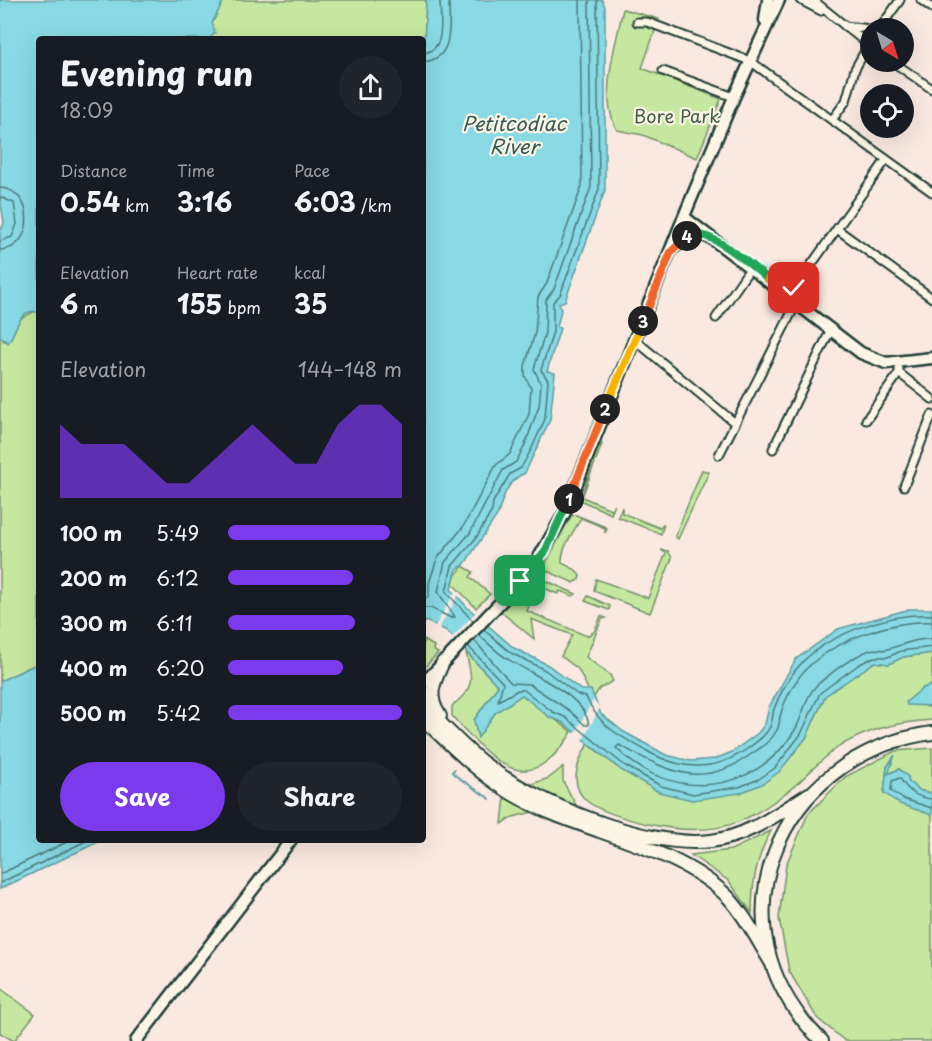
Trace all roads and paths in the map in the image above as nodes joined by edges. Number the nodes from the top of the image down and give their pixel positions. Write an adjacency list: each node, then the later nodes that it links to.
1 (768, 0): 13 (main road)
2 (779, 0): 13 (main road)
3 (800, 0): 8 (street)
4 (813, 0): 8 (street)
5 (900, 0): 9 (street)
6 (921, 0): 7 (street)
7 (932, 8)
8 (831, 16): 11 (street)
9 (888, 18)
10 (637, 22): 16 (street)
11 (842, 25): 12 (street); 14 (street)
12 (860, 27)
13 (763, 34): 16 (main road)
14 (860, 38)
15 (860, 60): 21 (street)
16 (750, 61): 20 (main road); 21 (street)
17 (663, 71): 20 (street)
18 (908, 72): 19 (street)
19 (932, 88)
20 (734, 97): 24 (main road)
21 (832, 120): 22 (street)
22 (886, 159): 23 (street); 25 (street)
23 (932, 192)
24 (684, 217): 26 (main road); 27 (main road)
25 (837, 229): 29 (street); 30 (street)
26 (716, 240): 27 (main road); 28 (main road)
27 (671, 252): 33 (main road)
28 (752, 267): 30 (main road); 31 (street)
29 (932, 298)
30 (793, 299): 32 (main road); 39 (street)
31 (716, 318)
32 (831, 329): 35 (main road); 40 (street)
33 (635, 340): 39 (street); 43 (main road)
34 (932, 358): 35 (main road)
35 (898, 368): 36 (street); 38 (street)
36 (932, 399)
37 (932, 415): 42 (street)
38 (866, 420)
39 (735, 423): 41 (street)
40 (773, 449)
41 (719, 455)
42 (904, 486)
43 (443, 662): 44 (main road); 50 (highway)
44 (426, 681)
45 (426, 708): 50 (highway)
46 (426, 722): 48 (highway)
47 (426, 726): 48 (highway)
48 (436, 731): 53 (highway)
49 (932, 733): 51 (highway)
50 (461, 744): 51 (highway)
51 (809, 794): 53 (highway)
52 (289, 843): 54 (main road)
53 (771, 962): 55 (highway)
54 (136, 1041)
55 (822, 1041)

